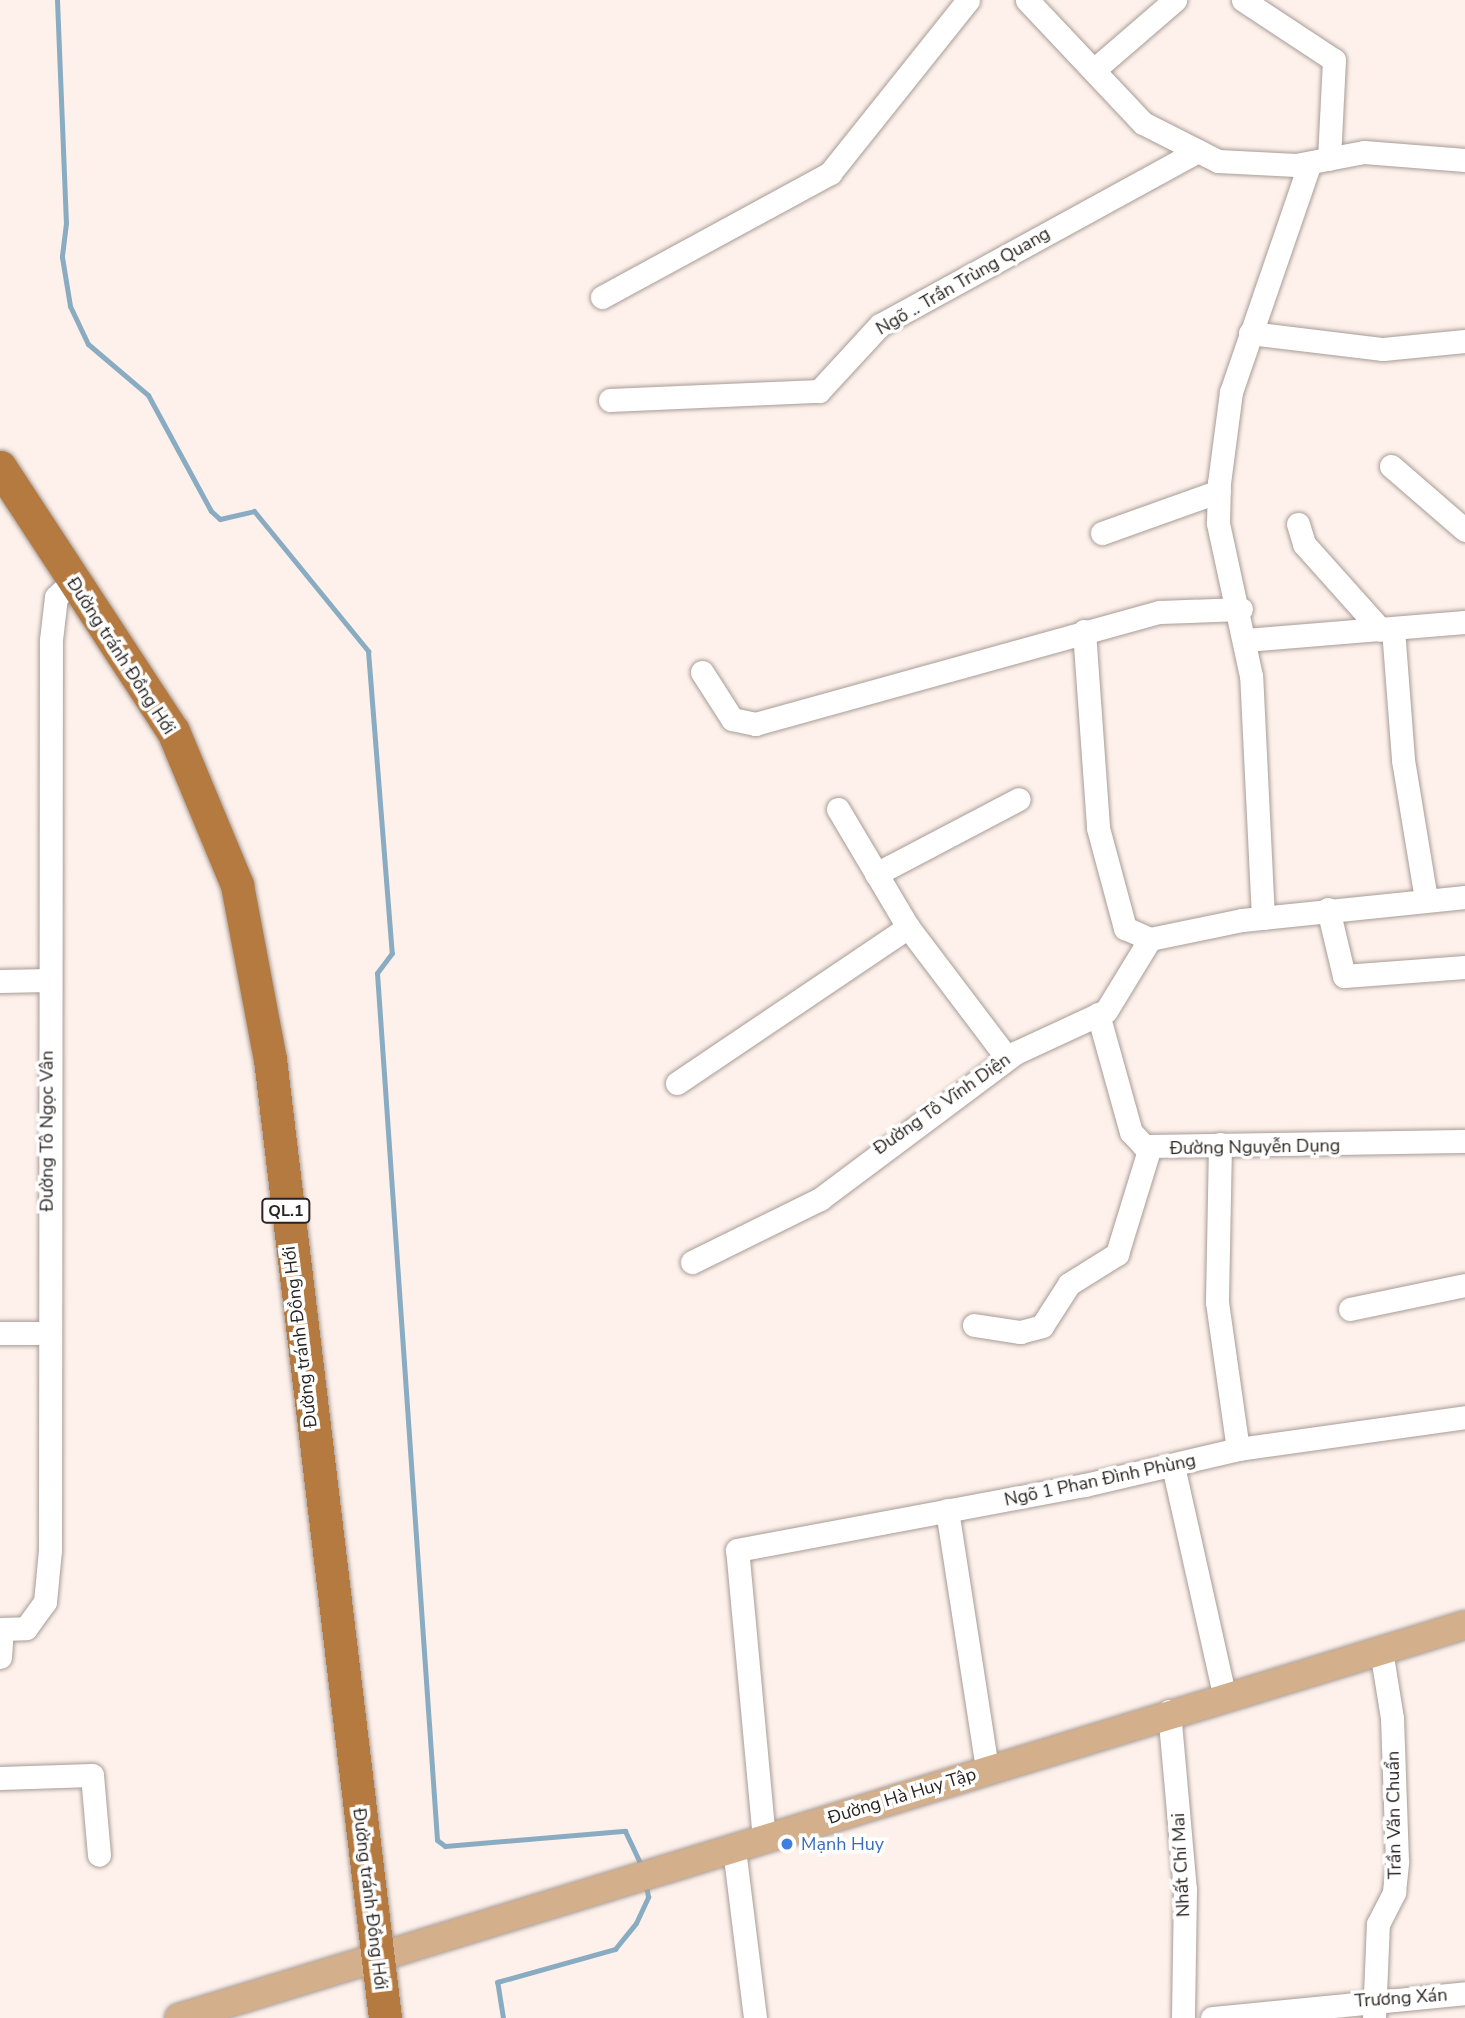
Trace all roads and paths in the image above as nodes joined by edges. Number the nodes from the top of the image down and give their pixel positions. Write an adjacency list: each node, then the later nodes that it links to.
1 (968, 0): 9 (street)
2 (1027, 0): 5 (street)
3 (1175, 0): 5 (street)
4 (1243, 0): 8 (street)
5 (1095, 69): 6 (street)
6 (1198, 151): 8 (street); 12 (street, Ngõ .. Trần Trùng Quang)
7 (1465, 160): 8 (street)
8 (1320, 161): 10 (street)
9 (602, 297)
10 (1250, 333): 11 (street); 15 (street)
11 (1465, 341)
12 (610, 400)
13 (1391, 466): 17 (street)
14 (0, 467): 19 (highway, Đường tránh Đồng Hới / QL.1)
15 (1219, 491): 18 (street); 20 (street)
16 (1298, 524): 22 (street)
17 (1465, 530)
18 (1102, 533)
19 (72, 582): 36 (street, Đường Tô Ngọc Vân); 65 (highway, Đường tránh Đồng Hới / QL.1)
20 (1241, 609): 23 (street); 24 (street)
21 (1465, 622): 22 (street)
22 (1387, 629): 24 (street); 30 (street)
23 (1084, 631): 25 (street); 34 (street)
24 (1245, 640): 32 (street)
25 (702, 672)
26 (1019, 799): 28 (street)
27 (838, 809): 28 (street)
28 (876, 874): 33 (street)
29 (1465, 897): 30 (street)
30 (1426, 899): 31 (street)
31 (1328, 909): 32 (street); 35 (street)
32 (1263, 918): 34 (street)
33 (908, 927): 39 (street); 40 (street)
34 (1150, 939): 38 (street, Đường Tô Vĩnh Diện)
35 (1465, 967)
36 (49, 980): 37 (street); 49 (street, Đường Tô Ngọc Vân)
37 (0, 981)
38 (1098, 1014): 39 (street, Đường Tô Vĩnh Diện); 43 (street, Đường Nguyễn Dụng)
39 (1007, 1058): 44 (street, Đường Tô Vĩnh Diện)
40 (677, 1083)
41 (1465, 1141): 42 (street, Đường Nguyễn Dụng)
42 (1220, 1144): 43 (street, Đường Nguyễn Dụng); 51 (street)
43 (1150, 1147): 47 (street)
44 (692, 1262)
45 (1465, 1285): 46 (street)
46 (1350, 1309)
47 (974, 1325)
48 (0, 1333): 49 (street)
49 (48, 1333): 55 (street, Đường Tô Ngọc Vân)
50 (1465, 1417): 51 (street, Ngõ 1 Phan Đình Phùng)
51 (1238, 1449): 52 (street, Ngõ 1 Phan Đình Phùng)
52 (1173, 1466): 53 (street, Ngõ 1 Phan Đình Phùng); 58 (street)
53 (947, 1510): 60 (street); 62 (street, Ngõ 1 Phan Đình Phùng)
54 (1465, 1625): 56 (main road, Đường Hà Huy Tập)
55 (1, 1629): 57 (street, Đường Tô Ngọc Vân)
56 (1381, 1650): 58 (main road, Đường Hà Huy Tập); 67 (street, Trần Văn Chuẩn)
57 (0, 1657)
58 (1224, 1695): 59 (main road, Đường Hà Huy Tập)
59 (1169, 1712): 60 (main road, Đường Hà Huy Tập); 72 (street, Nhất Chí Mai)
60 (987, 1769): 62 (main road, Đường Hà Huy Tập)
61 (0, 1778): 64 (street)
62 (764, 1839): 63 (main road, Đường Hà Huy Tập)
63 (734, 1849): 65 (main road, Đường Hà Huy Tập); 71 (street)
64 (99, 1855)
65 (376, 1955): 68 (main road, Đường Hà Huy Tập); 70 (highway, Đường tránh Đồng Hới / QL.1)
66 (1465, 1993): 67 (street, Trương Xán)
67 (1375, 2008): 73 (street, Trương Xán)
68 (238, 2009): 69 (main road, Đường Hà Huy Tập)
69 (179, 2018)
70 (385, 2018)
71 (755, 2018)
72 (1183, 2018)
73 (1212, 2018)

